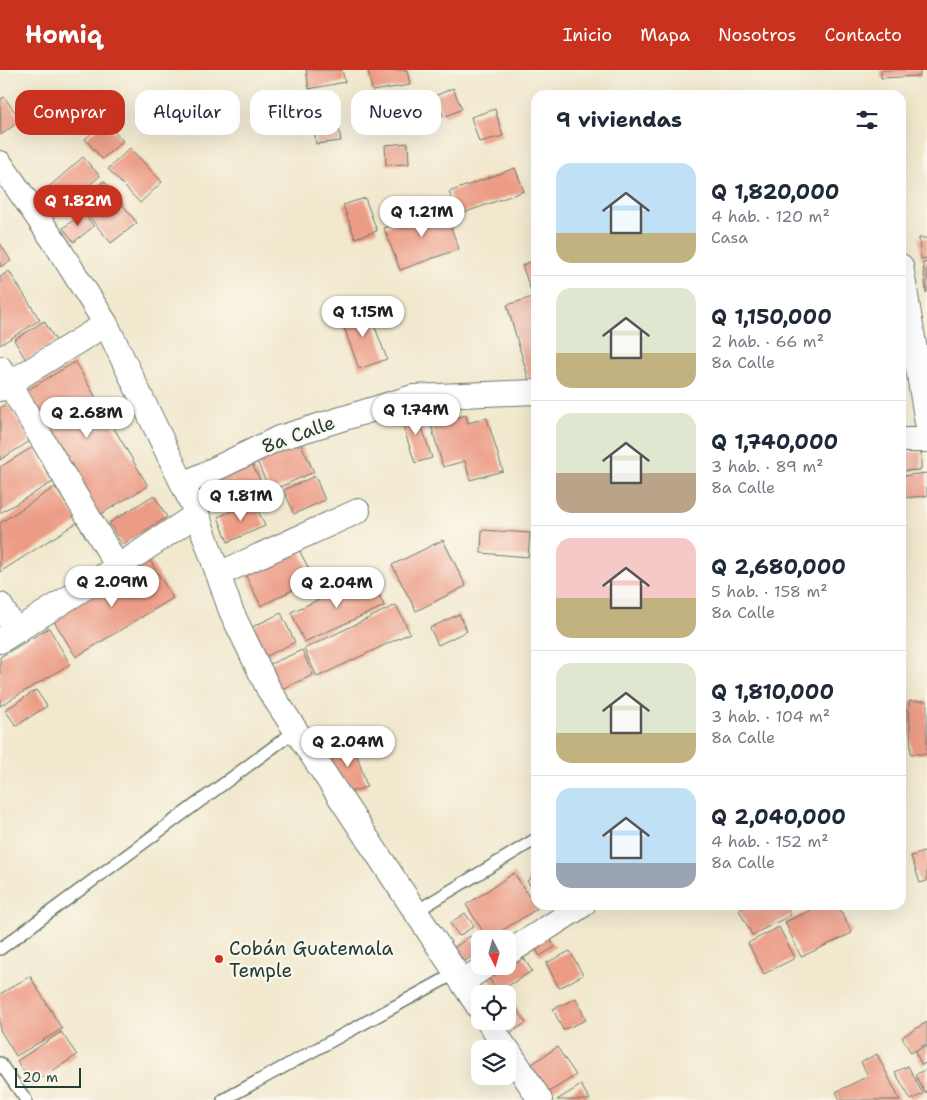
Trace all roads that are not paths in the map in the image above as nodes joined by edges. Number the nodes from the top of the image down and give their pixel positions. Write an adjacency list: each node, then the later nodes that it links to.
1 (0, 163): 3 (street)
2 (906, 296): 6 (street)
3 (106, 324): 4 (street); 9 (street)
4 (3, 380): 12 (street)
5 (531, 392): 9 (street, 8a Calle)
6 (927, 423)
7 (906, 440): 8 (street)
8 (927, 440)
9 (184, 484): 11 (street)
10 (358, 512): 13 (street)
11 (197, 514): 12 (street); 13 (street)
12 (118, 567): 15 (street)
13 (218, 574): 16 (street)
14 (0, 605): 15 (street)
15 (8, 636)
16 (296, 731): 19 (street); 21 (lane)
17 (531, 842): 19 (lane)
18 (575, 910): 20 (street)
19 (416, 912): 23 (street)
20 (516, 948)
21 (0, 949)
22 (471, 972): 23 (street)
23 (459, 977): 24 (street); 28 (lane)
24 (471, 995)
25 (0, 1063): 27 (lane)
26 (516, 1064): 29 (street)
27 (26, 1100)
28 (223, 1100)
29 (540, 1100)

